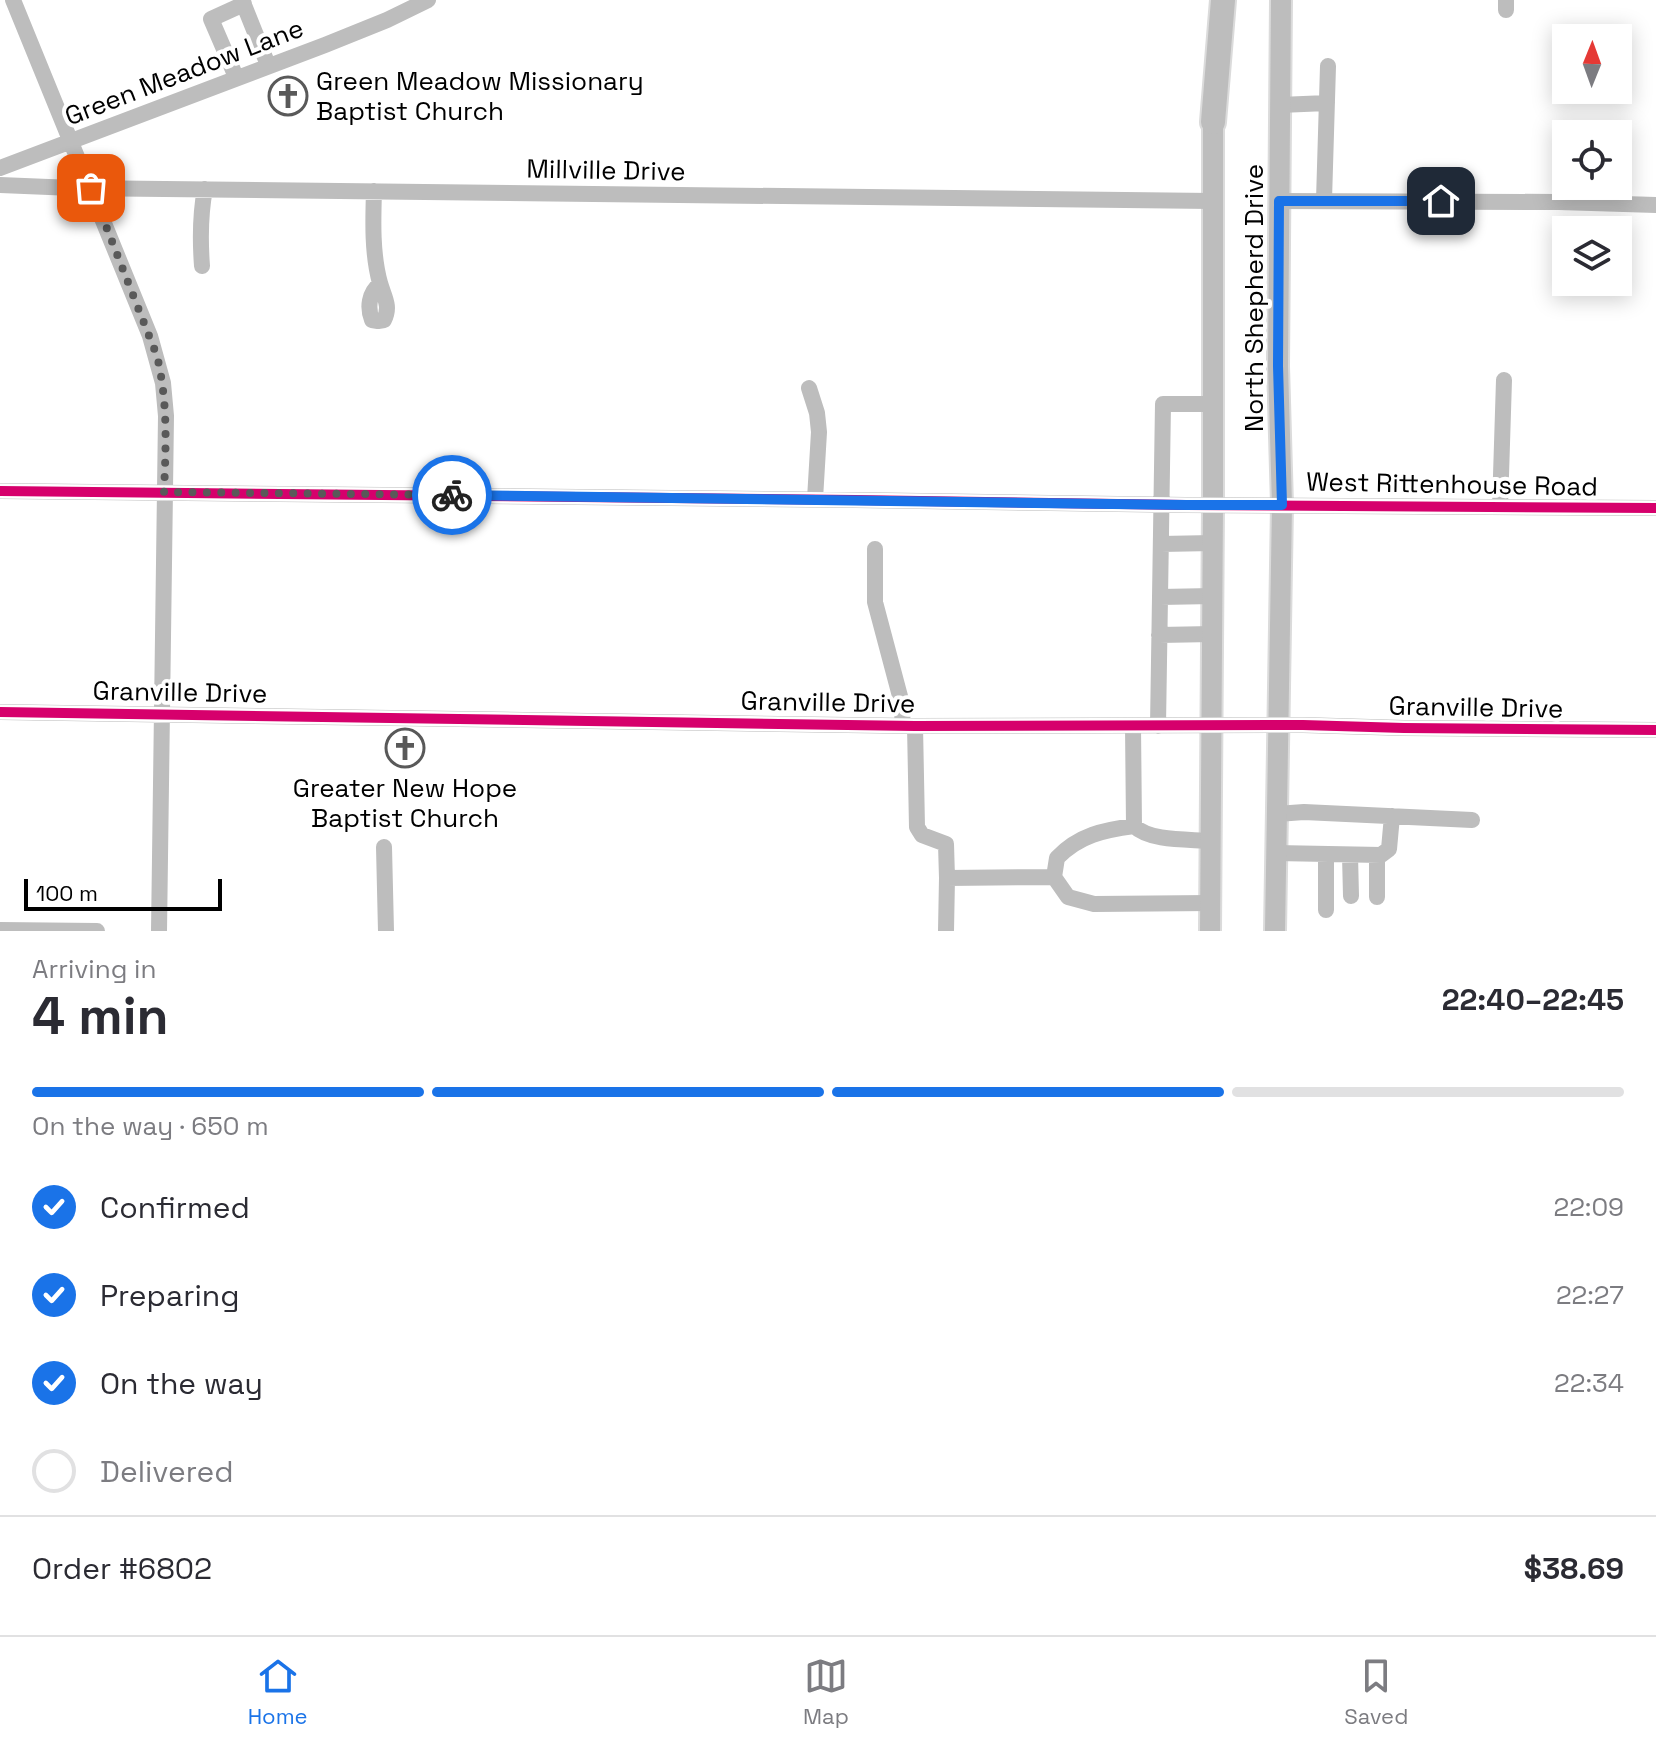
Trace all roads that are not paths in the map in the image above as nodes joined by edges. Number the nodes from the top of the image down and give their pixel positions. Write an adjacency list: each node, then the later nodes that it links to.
1 (13, 0): 13 (street)
2 (428, 0): 7 (street, Green Meadow Lane)
3 (1212, 0): 12 (main road, North Shepherd Drive)
4 (1223, 0): 12 (highway)
5 (1281, 0): 11 (main road, North Shepherd Drive)
6 (243, 2): 7 (street); 9 (street)
7 (268, 65): 9 (street, Green Meadow Lane)
8 (1328, 66): 10 (street)
9 (236, 77): 13 (street, Green Meadow Lane)
10 (1327, 103): 11 (street); 19 (street)
11 (1280, 105): 21 (main road, North Shepherd Drive)
12 (1213, 122): 20 (main road, North Shepherd Drive)
13 (71, 141): 14 (street, Green Meadow Lane); 16 (street)
14 (0, 168)
15 (0, 185): 16 (street, Millville Drive)
16 (91, 188): 17 (street, Millville Drive); 29 (street)
17 (205, 189): 18 (street, Millville Drive); 23 (street)
18 (374, 191): 20 (street, Millville Drive); 24 (street)
19 (1324, 200): 21 (street); 22 (street)
20 (1212, 201): 27 (main road, North Shepherd Drive)
21 (1279, 201): 33 (main road, North Shepherd Drive)
22 (1656, 205)
23 (202, 266)
24 (380, 284)
25 (1504, 380): 34 (street)
26 (809, 388): 30 (street)
27 (1213, 404): 31 (street); 32 (main road, North Shepherd Drive)
28 (0, 491): 29 (street, West Rittenhouse Road)
29 (164, 492): 30 (street, West Rittenhouse Road); 44 (street)
30 (815, 499): 31 (street, West Rittenhouse Road)
31 (1162, 505): 32 (street, West Rittenhouse Road); 37 (street)
32 (1213, 505): 33 (street, West Rittenhouse Road); 36 (main road, North Shepherd Drive)
33 (1282, 505): 34 (street, West Rittenhouse Road); 46 (main road, North Shepherd Drive)
34 (1500, 507): 35 (street, West Rittenhouse Road)
35 (1656, 508)
36 (1213, 543): 37 (street); 39 (main road, North Shepherd Drive)
37 (1161, 544): 40 (street)
38 (875, 549): 47 (street)
39 (1213, 596): 40 (street); 41 (main road, North Shepherd Drive)
40 (1160, 597): 42 (street)
41 (1213, 634): 42 (street); 45 (main road, North Shepherd Drive)
42 (1159, 635): 49 (street)
43 (0, 712): 44 (street, Granville Drive)
44 (163, 714): 47 (street, Granville Drive); 69 (street)
45 (1213, 725): 46 (street, Granville Drive); 49 (street, Granville Drive); 55 (main road, North Shepherd Drive)
46 (1278, 725): 50 (street, Granville Drive); 51 (main road, North Shepherd Drive)
47 (909, 726): 48 (street, Granville Drive); 62 (street)
48 (1133, 726): 49 (street, Granville Drive); 54 (street)
49 (1158, 726)
50 (1656, 730)
51 (1277, 814): 52 (street); 57 (main road, North Shepherd Drive)
52 (1392, 816): 53 (street); 60 (street)
53 (1472, 820)
54 (1134, 826): 55 (street); 61 (street)
55 (1211, 841): 65 (main road, North Shepherd Drive)
56 (384, 847): 70 (street)
57 (1276, 853): 58 (street); 73 (main road, North Shepherd Drive)
58 (1326, 854): 59 (street); 66 (street)
59 (1350, 855): 60 (street); 63 (street)
60 (1377, 855): 64 (street)
61 (1054, 877): 62 (street); 65 (street)
62 (947, 878): 71 (street)
63 (1351, 896)
64 (1377, 897)
65 (1211, 903): 72 (main road, North Shepherd Drive)
66 (1326, 910)
67 (0, 930): 68 (street)
68 (97, 931)
69 (159, 931)
70 (386, 931)
71 (946, 931)
72 (1210, 931)
73 (1275, 931)

